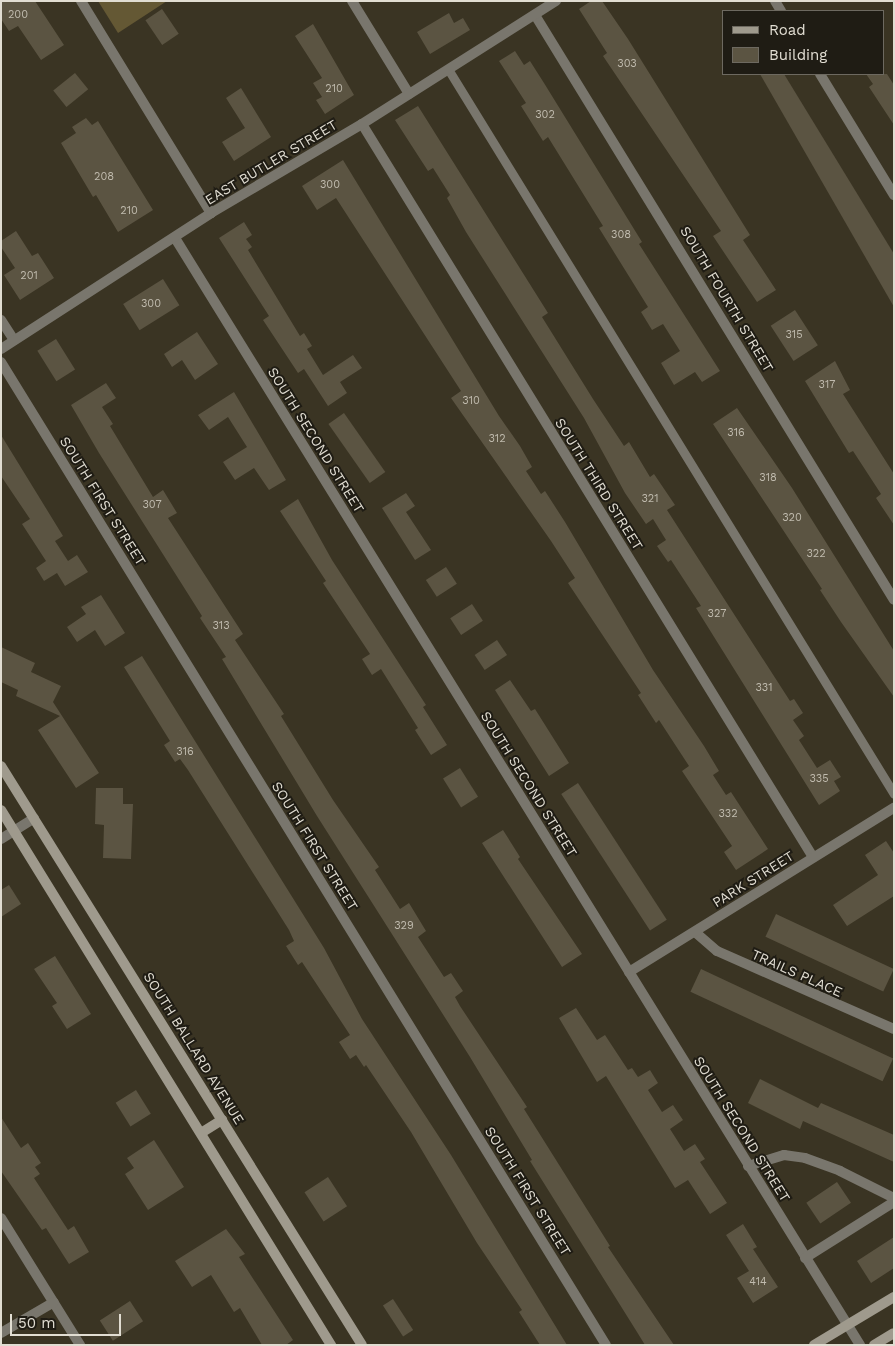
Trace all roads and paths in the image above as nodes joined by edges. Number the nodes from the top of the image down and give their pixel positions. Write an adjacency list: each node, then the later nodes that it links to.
1 (81, 1): 10 (street)
2 (352, 1): 7 (street)
3 (556, 1): 4 (street, EAST BUTLER STREET)
4 (536, 15): 5 (street, EAST BUTLER STREET); 16 (street, SOUTH FOURTH STREET)
5 (448, 69): 7 (street, EAST BUTLER STREET); 18 (lane)
6 (821, 75): 9 (street)
7 (409, 94): 8 (street, EAST BUTLER STREET)
8 (362, 124): 10 (street, EAST BUTLER STREET); 24 (street, SOUTH THIRD STREET)
9 (894, 195)
10 (211, 213): 11 (street, EAST BUTLER STREET)
11 (175, 238): 13 (street, EAST BUTLER STREET); 26 (street, SOUTH SECOND STREET)
12 (1, 320): 13 (street)
13 (14, 340): 14 (street, EAST BUTLER STREET)
14 (1, 349)
15 (1, 362): 42 (street, SOUTH FIRST STREET)
16 (894, 600)
17 (1, 766): 21 (main road, SOUTH BALLARD AVENUE)
18 (894, 794)
19 (893, 809): 24 (street, PARK STREET)
20 (1, 810): 22 (main road)
21 (34, 818): 22 (street); 28 (main road, SOUTH BALLARD AVENUE)
22 (14, 830): 23 (street); 29 (main road)
23 (1, 839)
24 (813, 857): 25 (street, PARK STREET)
25 (695, 932): 26 (street, PARK STREET); 27 (street, TRAILS PLACE)
26 (629, 972): 30 (street, SOUTH SECOND STREET)
27 (894, 1029)
28 (222, 1120): 29 (main road); 41 (main road, SOUTH BALLARD AVENUE)
29 (201, 1133): 40 (main road)
30 (748, 1166): 31 (street); 33 (street, SOUTH SECOND STREET)
31 (894, 1200): 33 (street)
32 (1, 1218): 35 (street)
33 (805, 1258): 36 (street, SOUTH SECOND STREET)
34 (894, 1297): 36 (main road)
35 (54, 1302): 37 (street); 39 (street)
36 (848, 1325): 43 (main road); 44 (street, SOUTH SECOND STREET)
37 (1, 1333)
38 (894, 1333): 45 (main road)
39 (80, 1345)
40 (331, 1345)
41 (362, 1345)
42 (606, 1345)
43 (814, 1345)
44 (860, 1345)
45 (874, 1345)

